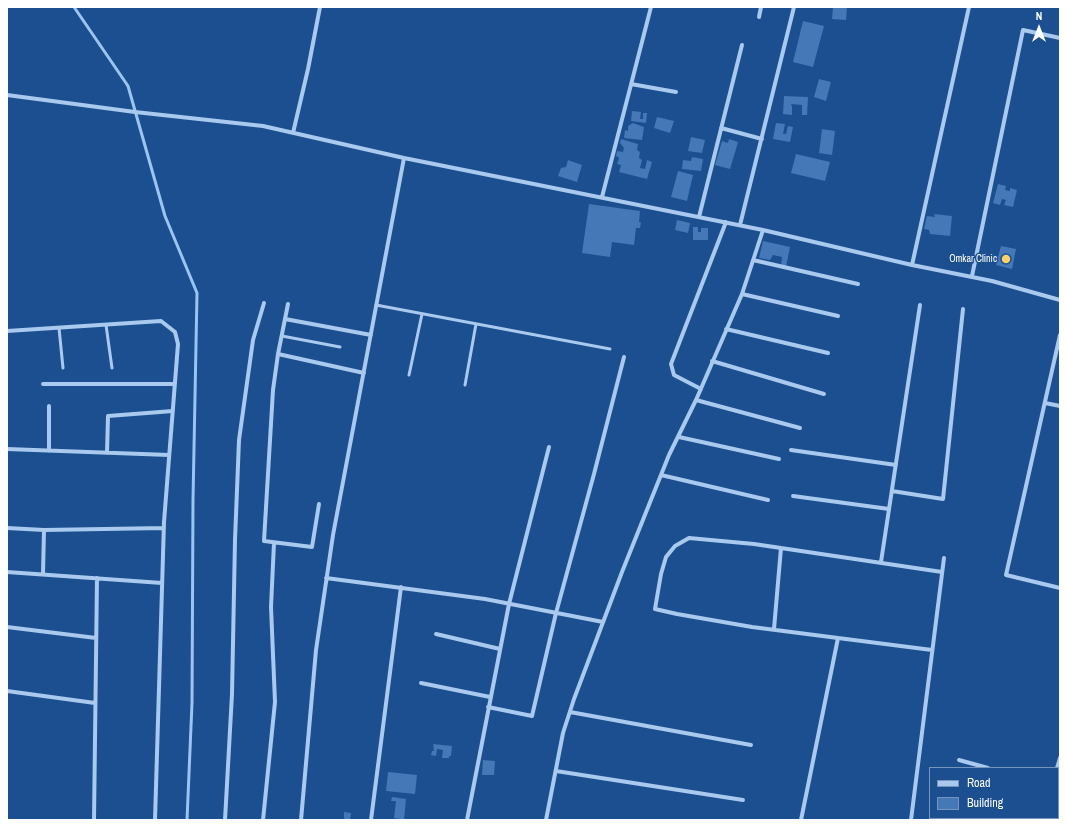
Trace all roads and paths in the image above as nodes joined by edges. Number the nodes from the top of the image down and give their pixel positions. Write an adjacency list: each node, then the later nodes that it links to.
1 (320, 7): 13 (street)
2 (651, 7): 9 (street)
3 (761, 7): 6 (street)
4 (794, 7): 14 (street)
5 (970, 7): 22 (street)
6 (759, 17)
7 (1060, 38): 23 (street)
8 (742, 44): 12 (street)
9 (632, 84): 10 (street); 16 (street)
10 (676, 92)
11 (7, 95): 13 (street)
12 (721, 128): 14 (street); 17 (street)
13 (293, 133): 15 (street)
14 (762, 139): 19 (street)
15 (404, 158): 16 (street); 29 (street)
16 (602, 197): 17 (street)
17 (699, 217): 18 (street)
18 (726, 222): 19 (street); 56 (street)
19 (740, 225): 20 (street)
20 (763, 230): 21 (street); 22 (street)
21 (753, 260): 24 (street); 25 (street)
22 (912, 265): 23 (street)
23 (972, 276): 26 (street)
24 (858, 284)
25 (742, 294): 33 (street); 38 (street)
26 (1060, 300)
27 (264, 302): 117 (street)
28 (288, 304): 34 (street)
29 (376, 305): 32 (lane); 40 (street)
30 (920, 305): 72 (street)
31 (963, 309): 74 (street)
32 (422, 314): 36 (lane); 52 (lane)
33 (838, 316)
34 (285, 319): 40 (street); 42 (street)
35 (106, 324): 37 (street); 50 (lane); 54 (street)
36 (476, 324): 44 (lane); 55 (lane)
37 (59, 328): 39 (street); 49 (lane)
38 (726, 329): 45 (street); 48 (street)
39 (7, 331)
40 (371, 335): 51 (street)
41 (1060, 335): 59 (street)
42 (282, 336): 43 (lane); 46 (street)
43 (340, 347)
44 (610, 349)
45 (828, 353)
46 (278, 354): 51 (street); 82 (street)
47 (624, 357): 95 (street)
48 (712, 361): 56 (street); 57 (street)
49 (63, 368)
50 (112, 368)
51 (364, 373): 90 (street)
52 (409, 375)
53 (43, 384): 54 (street)
54 (175, 384): 62 (street)
55 (465, 385)
56 (700, 389): 58 (street)
57 (824, 394)
58 (696, 400): 63 (street); 64 (street)
59 (1045, 403): 61 (street); 93 (street)
60 (49, 406): 68 (street)
61 (1060, 406)
62 (173, 411): 69 (street); 70 (street)
63 (800, 428)
64 (678, 437): 71 (street); 73 (street)
65 (549, 447): 94 (street)
66 (7, 449): 68 (street)
67 (791, 450): 72 (street)
68 (49, 451): 69 (street)
69 (107, 453): 70 (street)
70 (169, 456): 80 (street)
71 (779, 459)
72 (896, 465): 74 (street)
73 (661, 475): 76 (street); 96 (street)
74 (892, 491): 78 (street)
75 (793, 496): 78 (street)
76 (768, 500)
77 (319, 504): 82 (street)
78 (889, 509): 85 (street)
79 (7, 528): 81 (street)
80 (164, 528): 81 (street); 91 (street)
81 (44, 530): 88 (street)
82 (274, 543): 118 (street)
83 (781, 548): 85 (street); 98 (street); 98 (street)
84 (944, 558): 87 (street)
85 (881, 562): 87 (street)
86 (7, 572): 88 (street)
87 (942, 572): 103 (street)
88 (43, 574): 89 (street)
89 (97, 578): 91 (street); 100 (street)
90 (326, 578): 92 (street); 119 (street)
91 (162, 583): 116 (street)
92 (401, 587): 94 (street); 120 (street)
93 (1060, 588)
94 (509, 604): 95 (street); 102 (street)
95 (556, 613): 96 (street); 108 (street)
96 (603, 622): 109 (street)
97 (7, 627): 100 (street)
98 (774, 629): 101 (street)
99 (436, 634): 102 (street)
100 (96, 638): 107 (street)
101 (838, 638): 103 (street); 123 (street)
102 (500, 649): 106 (street)
103 (932, 650): 124 (street)
104 (421, 683): 106 (street)
105 (7, 692): 107 (street)
106 (490, 696): 108 (street)
107 (96, 703): 115 (street)
108 (488, 707): 121 (street)
109 (570, 712): 110 (street); 113 (street)
110 (751, 745)
111 (959, 760): 112 (street)
112 (984, 767)
113 (556, 771): 114 (street); 122 (street)
114 (743, 800)
115 (94, 820)
116 (155, 820)
117 (225, 820)
118 (263, 820)
119 (301, 820)
120 (371, 820)
121 (467, 820)
122 (546, 820)
123 (801, 820)
124 (911, 820)

